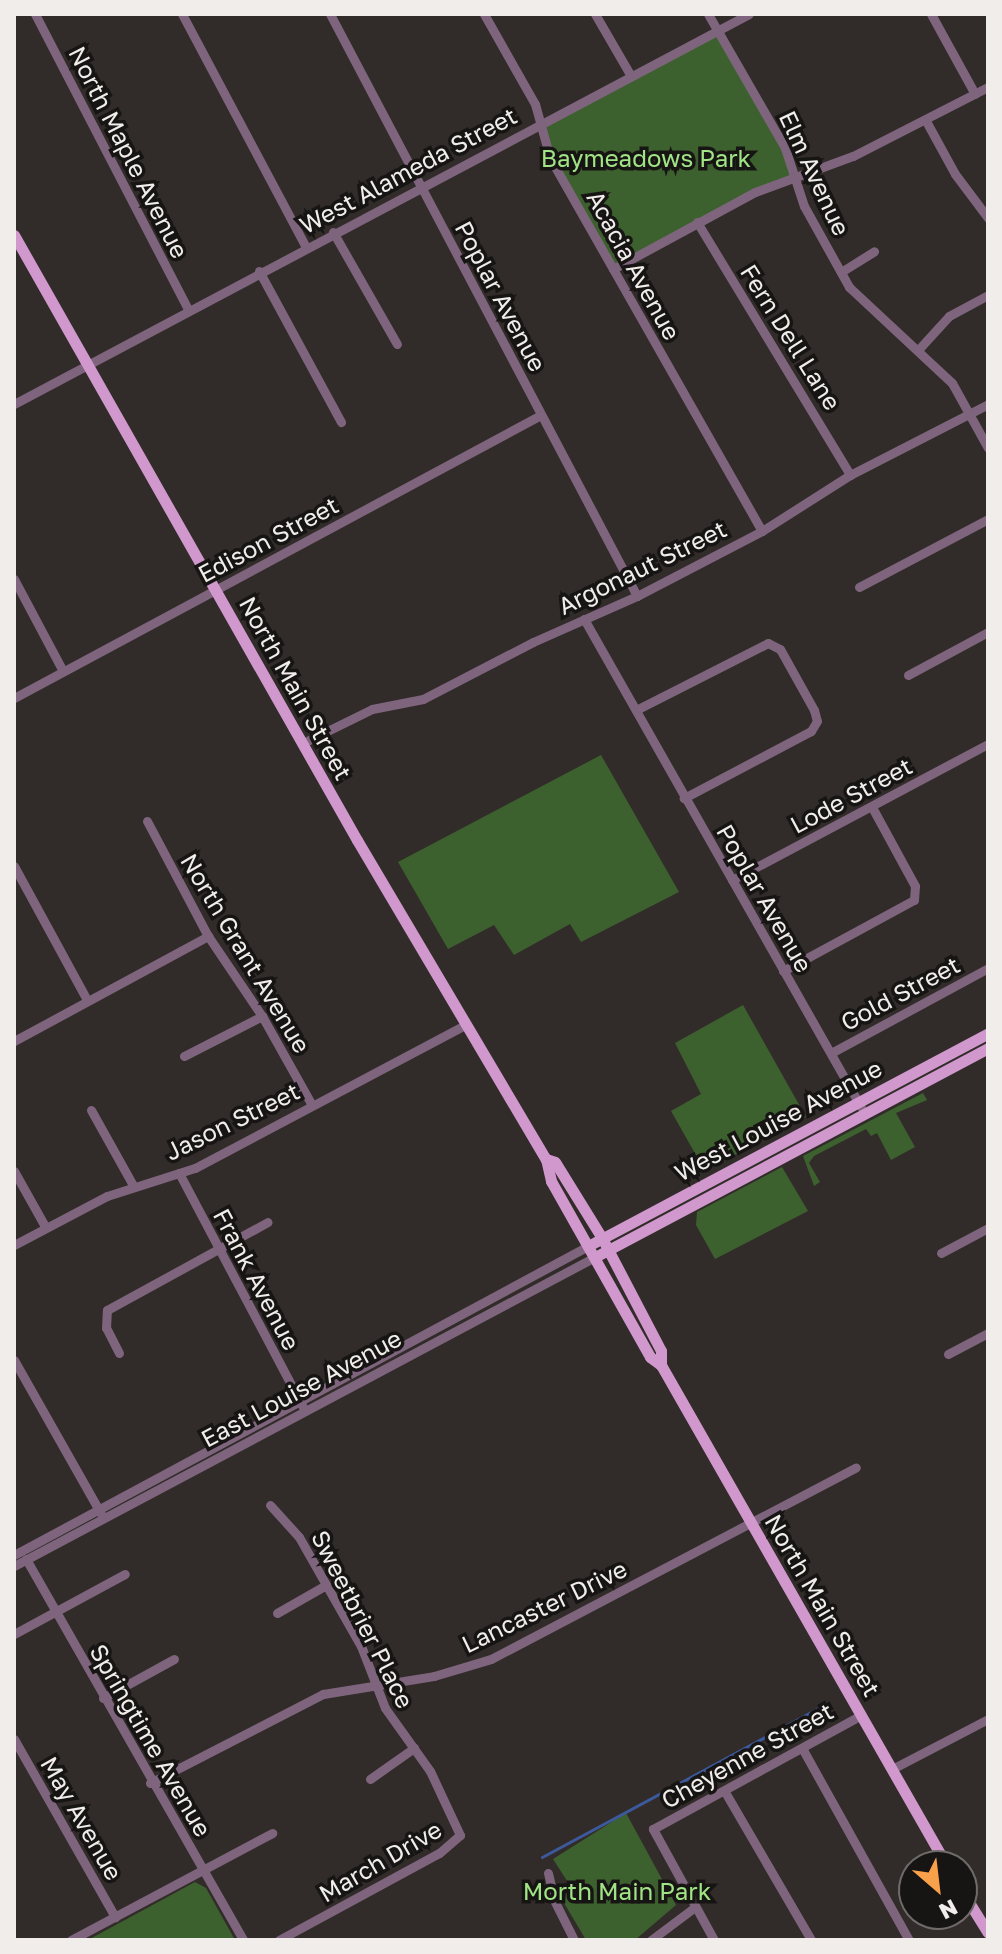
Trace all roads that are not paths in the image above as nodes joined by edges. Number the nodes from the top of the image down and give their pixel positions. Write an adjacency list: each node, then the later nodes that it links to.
1 (35, 14): 27 (street, North Maple Avenue)
2 (182, 14): 21 (street)
3 (330, 14): 16 (street, Poplar Avenue)
4 (484, 14): 14 (street, Acacia Avenue)
5 (595, 14): 10 (street)
6 (708, 14): 9 (street, Elm Avenue)
7 (749, 14): 9 (street, West Alameda Street)
8 (931, 14): 12 (street)
9 (717, 30): 10 (street, West Alameda Street); 15 (street, Elm Avenue)
10 (631, 76): 14 (street, West Alameda Street)
11 (988, 87): 12 (street)
12 (975, 94): 13 (street)
13 (926, 121): 15 (street); 17 (street)
14 (540, 123): 16 (street, West Alameda Street); 23 (street, Acacia Avenue)
15 (793, 176): 18 (street); 25 (street, Elm Avenue)
16 (420, 185): 19 (street, West Alameda Street); 34 (street, Poplar Avenue)
17 (987, 211)
18 (697, 222): 23 (street); 37 (street, Fern Dell Lane)
19 (333, 232): 21 (street, West Alameda Street); 28 (street)
20 (14, 235): 30 (main road, North Main Street)
21 (306, 247): 24 (street, West Alameda Street)
22 (874, 251): 25 (street)
23 (613, 269): 39 (street, Acacia Avenue)
24 (259, 271): 27 (street, West Alameda Street); 35 (street)
25 (841, 272): 29 (street, Elm Avenue)
26 (988, 295): 29 (street)
27 (188, 309): 30 (street, West Alameda Street)
28 (397, 344)
29 (918, 350): 33 (street, Elm Avenue)
30 (88, 364): 31 (street, West Alameda Street); 42 (main road, North Main Street)
31 (14, 404)
32 (988, 404): 33 (street, Argonaut Street)
33 (970, 414): 36 (street, Elm Avenue); 37 (street, Argonaut Street)
34 (541, 415): 42 (street, Edison Street); 43 (street, Poplar Avenue)
35 (341, 422)
36 (988, 448)
37 (850, 475): 39 (street, Argonaut Street)
38 (988, 519): 41 (street)
39 (762, 531): 43 (street, Argonaut Street)
40 (14, 579): 46 (street)
41 (859, 587)
42 (215, 590): 46 (street, Edison Street); 50 (main road, North Main Street)
43 (637, 596): 44 (street, Argonaut Street)
44 (584, 619): 49 (street, Poplar Avenue); 50 (street, Argonaut Street)
45 (988, 632): 47 (street)
46 (63, 671): 48 (street, Edison Street)
47 (908, 675)
48 (14, 698)
49 (636, 710): 52 (street, Poplar Avenue); 52 (street)
50 (303, 743): 62 (main road, North Main Street)
51 (988, 744): 53 (street, Lode Street)
52 (684, 798): 56 (street, Poplar Avenue)
53 (872, 807): 56 (street, Lode Street); 59 (street)
54 (147, 821): 57 (street, North Grant Avenue)
55 (14, 866): 60 (street)
56 (732, 880): 59 (street, Poplar Avenue)
57 (208, 936): 60 (street); 61 (street, North Grant Avenue)
58 (988, 968): 66 (street, Gold Street)
59 (783, 971): 66 (street, Poplar Avenue)
60 (87, 1000): 64 (street)
61 (262, 1016): 67 (street); 68 (street, North Grant Avenue)
62 (465, 1025): 68 (street, Jason Street); 71 (main road, North Main Street)
63 (988, 1033): 69 (main road, West Louise Avenue)
64 (14, 1041)
65 (988, 1048): 69 (main road, West Louise Avenue)
66 (831, 1053): 69 (street, Poplar Avenue)
67 (184, 1056)
68 (312, 1105): 73 (street, Jason Street)
69 (862, 1108): 78 (main road, West Louise Avenue); 82 (main road, West Louise Avenue)
70 (91, 1110): 74 (street)
71 (546, 1159): 78 (main road, North Main Street); 80 (main road, North Main Street)
72 (14, 1171): 76 (street)
73 (179, 1173): 74 (street, Jason Street); 81 (street, Frank Avenue)
74 (133, 1185): 76 (street, Jason Street)
75 (268, 1222): 81 (street)
76 (46, 1228): 79 (street, Jason Street)
77 (988, 1228): 83 (street)
78 (602, 1238): 80 (main road, West Louise Avenue); 82 (main road, North Main Street)
79 (14, 1245)
80 (588, 1246): 84 (main road, North Main Street); 90 (street, East Louise Avenue)
81 (217, 1248): 86 (street); 90 (street, Frank Avenue)
82 (608, 1250): 84 (main road, East Louise Avenue); 89 (main road, North Main Street)
83 (941, 1253)
84 (595, 1257): 89 (main road, North Main Street); 90 (street, East Louise Avenue)
85 (988, 1333): 87 (street)
86 (119, 1353)
87 (948, 1354)
88 (14, 1360): 93 (street)
89 (661, 1365): 94 (main road, North Main Street)
90 (303, 1408): 93 (street, East Louise Avenue)
91 (856, 1467): 94 (street, Lancaster Drive)
92 (270, 1505): 99 (street, Sweetbrier Place)
93 (101, 1513): 95 (street, East Louise Avenue); 96 (street, East Louise Avenue)
94 (749, 1522): 104 (street, Lancaster Drive); 106 (main road, North Main Street)
95 (14, 1555)
96 (26, 1559): 97 (street, East Louise Avenue); 100 (street, Springtime Avenue)
97 (14, 1566)
98 (125, 1574): 100 (street)
99 (326, 1585): 101 (street); 104 (street, Sweetbrier Place)
100 (55, 1612): 102 (street); 105 (street, Springtime Avenue)
101 (277, 1613)
102 (14, 1634)
103 (174, 1659): 105 (street)
104 (375, 1682): 109 (street, Sweetbrier Place); 113 (street, Lancaster Drive)
105 (103, 1698): 113 (street, Springtime Avenue)
106 (861, 1715): 110 (street, Cheyenne Street); 111 (main road, North Main Street)
107 (988, 1719): 111 (street)
108 (14, 1739): 121 (street, May Avenue)
109 (414, 1748): 112 (street); 115 (street, Sweetbrier Place)
110 (802, 1748): 114 (street, Cheyenne Street); 129 (street)
111 (892, 1769): 117 (main road, North Main Street)
112 (370, 1779)
113 (150, 1783): 118 (street, Springtime Avenue)
114 (725, 1792): 120 (street, Cheyenne Street); 128 (street)
115 (443, 1796): 124 (street, March Drive)
116 (272, 1833): 118 (street)
117 (938, 1850)
118 (202, 1870): 121 (street); 123 (street, Springtime Avenue)
119 (548, 1873): 125 (street)
120 (695, 1907): 126 (street); 127 (street)
121 (115, 1917): 122 (street)
122 (71, 1940)
123 (243, 1940)
124 (279, 1940)
125 (574, 1940)
126 (651, 1940)
127 (714, 1940)
128 (811, 1940)
129 (909, 1940)

